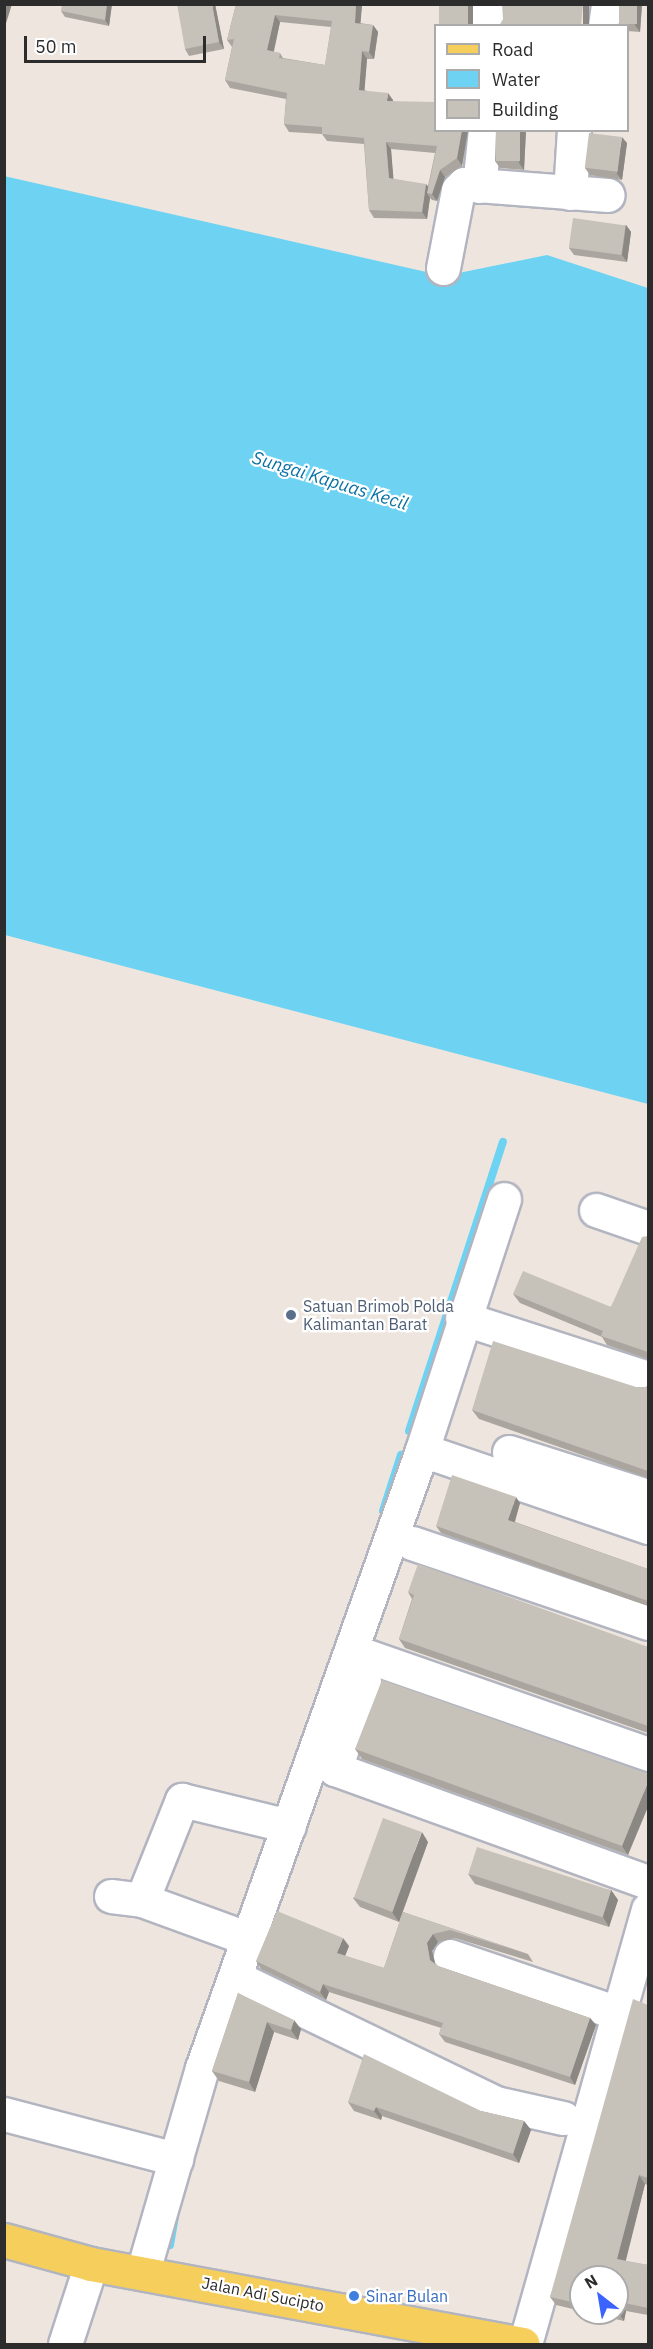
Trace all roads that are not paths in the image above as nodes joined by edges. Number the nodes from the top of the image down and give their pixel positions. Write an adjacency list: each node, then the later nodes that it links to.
1 (489, 4): 3 (street)
2 (608, 4): 4 (street)
3 (489, 24)
4 (605, 24)
5 (485, 132): 7 (street)
6 (574, 132): 8 (street)
7 (478, 186): 8 (street); 10 (street)
8 (570, 193): 9 (street)
9 (608, 195)
10 (442, 268)
11 (504, 1199): 14 (street)
12 (596, 1210): 13 (street)
13 (648, 1228)
14 (462, 1318): 15 (street); 16 (street)
15 (648, 1378)
16 (422, 1450): 19 (street); 23 (street)
17 (509, 1452): 18 (street)
18 (648, 1496)
19 (648, 1527)
20 (412, 1543): 21 (street)
21 (648, 1623)
22 (648, 1754): 24 (street)
23 (289, 1826): 26 (street); 26 (street)
24 (648, 1882)
25 (648, 1909): 29 (street)
26 (249, 1939): 28 (street)
27 (450, 1956): 29 (street)
28 (235, 1977): 31 (street); 32 (street)
29 (630, 1997): 37 (street)
30 (4, 2114): 32 (street)
31 (563, 2118)
32 (176, 2159): 35 (street)
33 (4, 2240): 34 (main road, Jalan Adi Sucipto)
34 (91, 2264): 35 (main road, Jalan Adi Sucipto); 36 (street)
35 (143, 2271): 37 (main road, Jalan Adi Sucipto)
36 (65, 2344)
37 (524, 2344)

